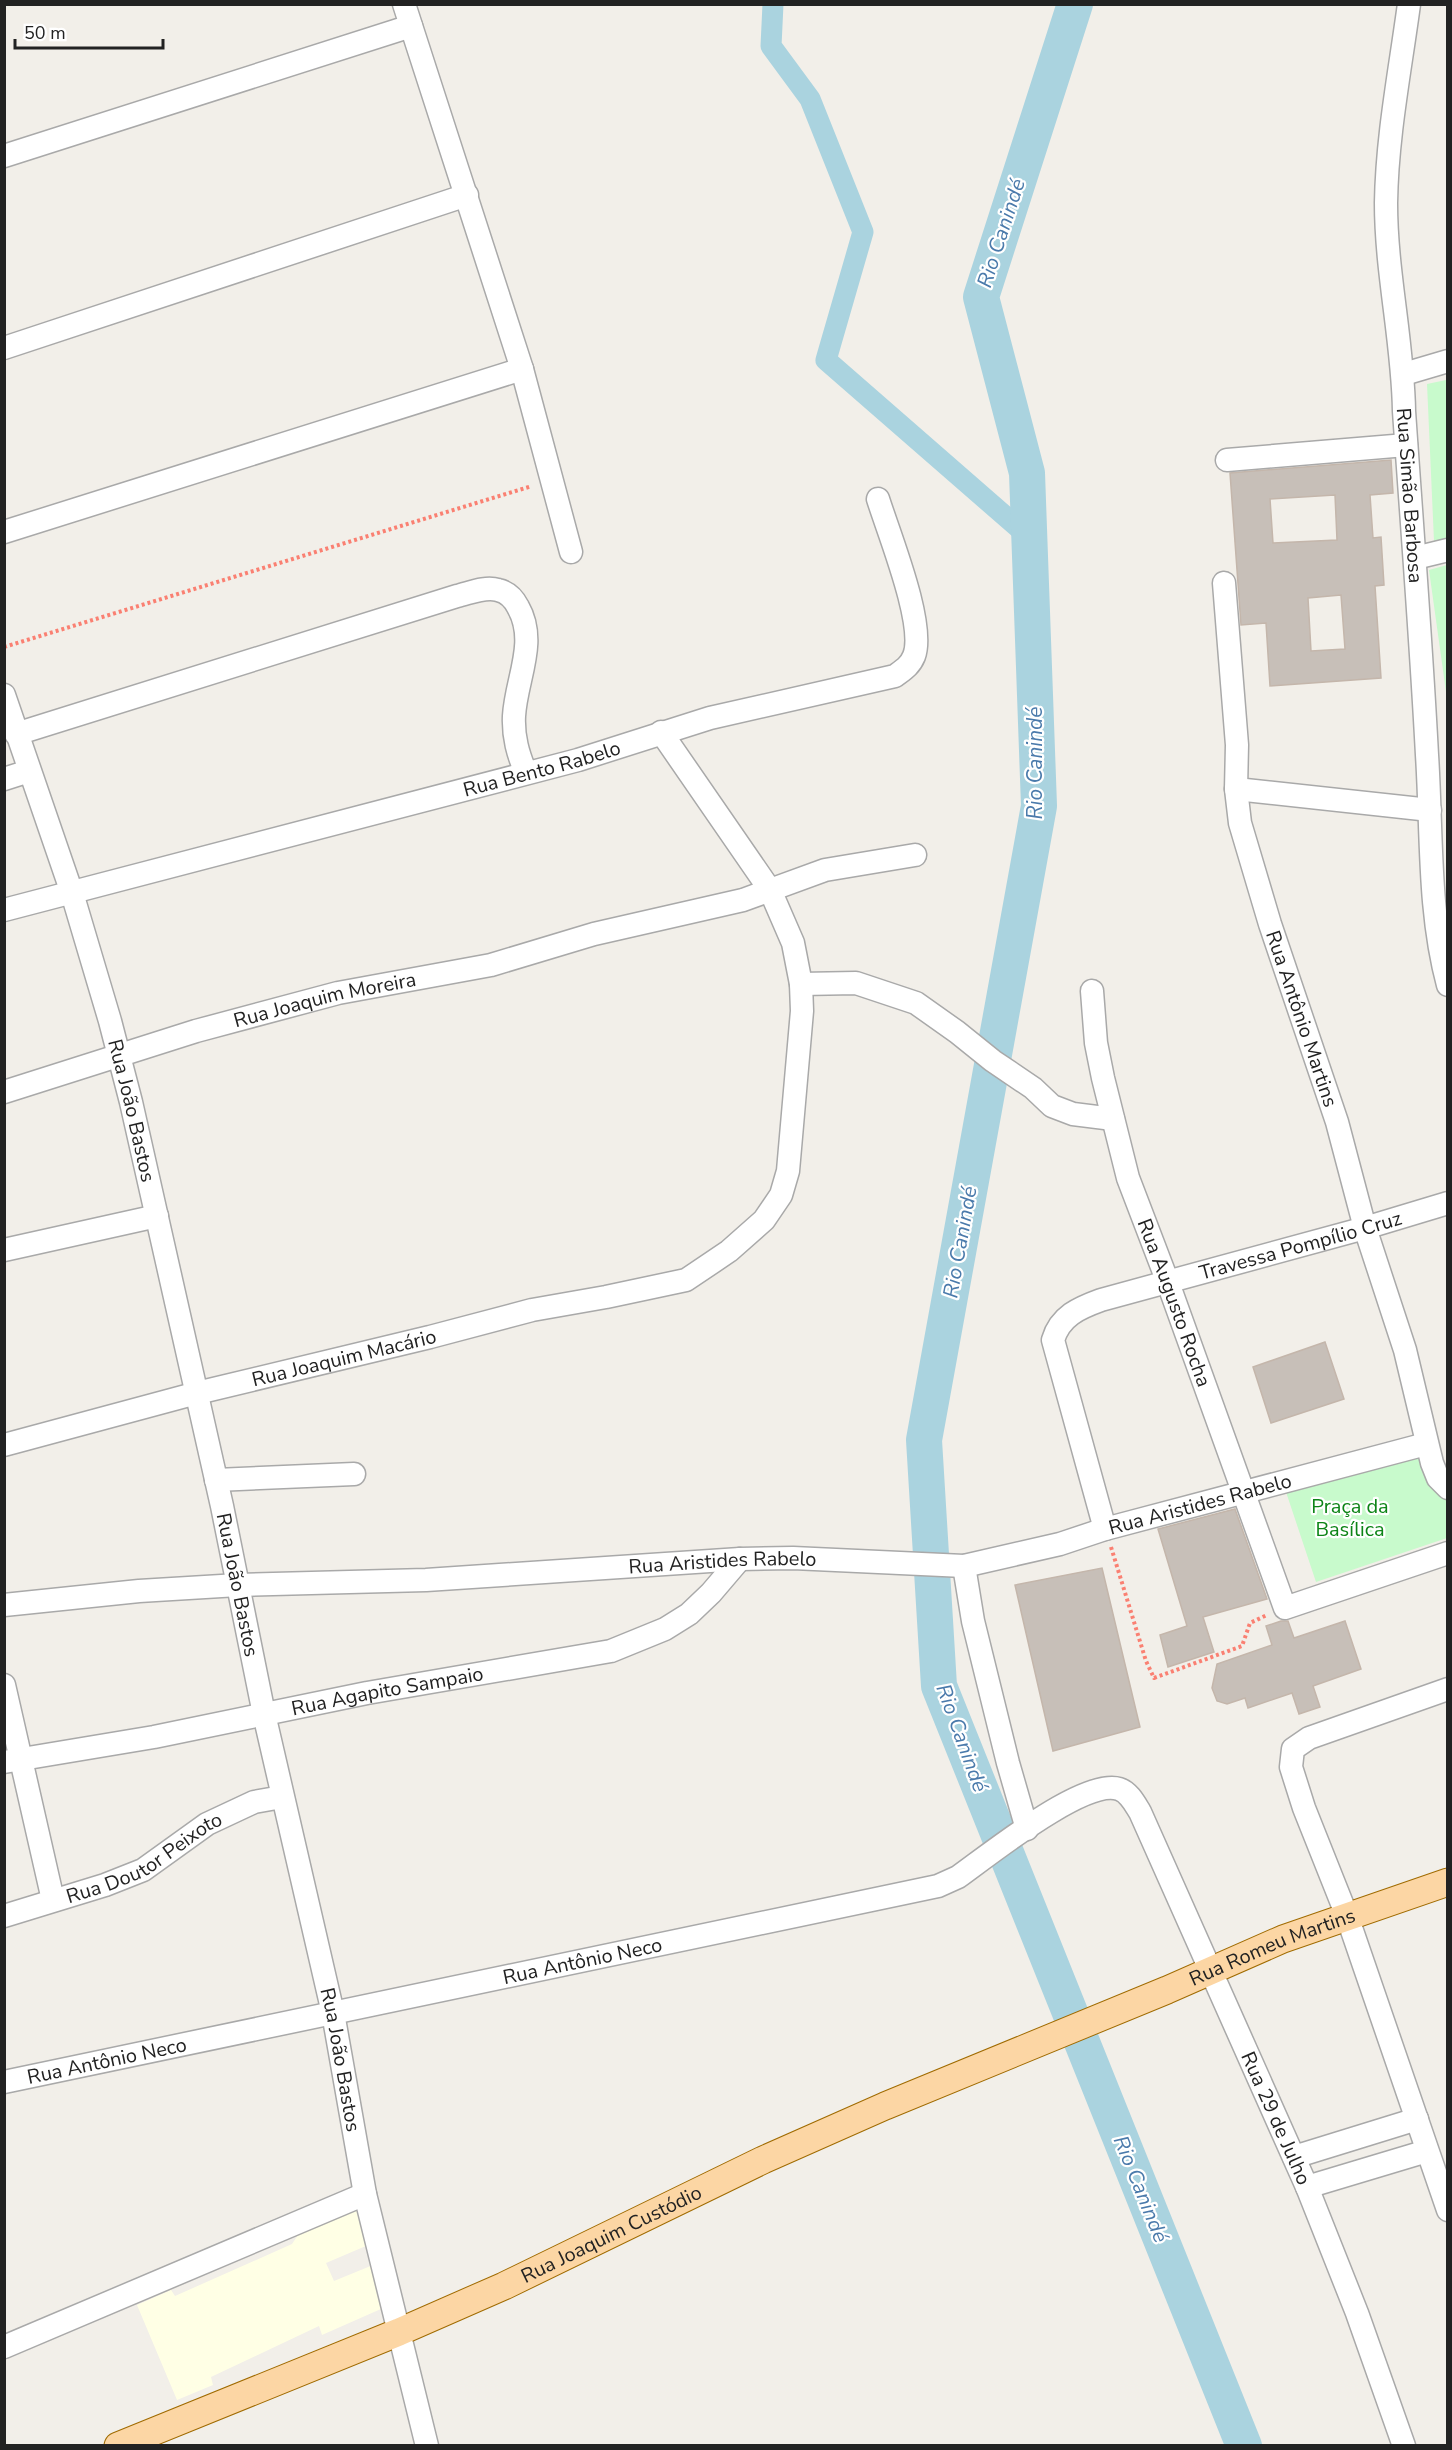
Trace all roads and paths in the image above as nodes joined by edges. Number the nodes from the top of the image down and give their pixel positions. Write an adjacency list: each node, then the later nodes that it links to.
1 (404, 4): 3 (street)
2 (1409, 4): 9 (street, Rua Simão Barbosa)
3 (411, 26): 4 (street); 5 (street)
4 (4, 156)
5 (467, 195): 6 (street); 8 (street)
6 (4, 348)
7 (1448, 361): 9 (street)
8 (522, 369): 12 (street); 14 (street)
9 (1404, 374): 10 (street, Rua Simão Barbosa)
10 (1406, 445): 11 (street); 17 (street, Rua Simão Barbosa)
11 (1227, 460)
12 (553, 480): 16 (street); 19 (path)
13 (878, 500): 21 (street, Rua Bento Rabelo)
14 (4, 532)
15 (1448, 550): 17 (street)
16 (571, 552)
17 (1415, 558): 27 (street, Rua Simão Barbosa)
18 (1224, 583): 26 (street, Rua Antônio Martins)
19 (4, 647)
20 (4, 695): 22 (street, Rua João Bastos)
21 (661, 732): 24 (street, Rua Bento Rabelo); 30 (street)
22 (16, 734): 23 (street, Rua João Bastos); 24 (street)
23 (29, 771): 25 (street); 31 (street, Rua João Bastos)
24 (526, 773): 31 (street, Rua Bento Rabelo)
25 (4, 779)
26 (1236, 789): 27 (street); 41 (street, Rua Antônio Martins)
27 (1430, 810): 29 (street, Rua Simão Barbosa)
28 (915, 855): 30 (street, Rua Joaquim Moreira)
29 (1440, 859): 34 (street, Rua Simão Barbosa)
30 (770, 890): 33 (street); 36 (street, Rua Joaquim Moreira)
31 (72, 893): 32 (street, Rua Bento Rabelo); 36 (street, Rua João Bastos)
32 (4, 910)
33 (801, 984): 38 (street); 44 (street, Rua Joaquim Macário)
34 (1448, 985)
35 (1092, 991): 38 (street, Rua Augusto Rocha)
36 (119, 1056): 37 (street, Rua Joaquim Moreira); 40 (street, Rua João Bastos)
37 (4, 1092)
38 (1113, 1119): 43 (street, Rua Augusto Rocha)
39 (1448, 1203): 41 (street, Travessa Pompílio Cruz)
40 (157, 1216): 42 (street); 44 (street, Rua João Bastos)
41 (1365, 1228): 43 (street, Travessa Pompílio Cruz); 45 (street, Rua Antônio Martins)
42 (4, 1250)
43 (1167, 1280): 50 (street, Rua Augusto Rocha); 51 (street, Travessa Pompílio Cruz)
44 (197, 1393): 46 (street, Rua Joaquim Macário); 48 (street, Rua João Bastos)
45 (1426, 1444): 49 (street, Rua Antônio Martins); 50 (street, Rua Aristides Rabelo)
46 (4, 1445)
47 (354, 1474): 48 (street)
48 (216, 1480): 55 (street, Rua João Bastos)
49 (1448, 1488)
50 (1242, 1492): 51 (street, Rua Aristides Rabelo); 57 (street, Rua Augusto Rocha)
51 (1105, 1528): 54 (street, Rua Aristides Rabelo); 57 (path)
52 (1448, 1553): 57 (street)
53 (740, 1559): 54 (street, Rua Aristides Rabelo); 55 (street, Rua Aristides Rabelo); 60 (street, Rua Agapito Sampaio)
54 (954, 1566): 64 (street)
55 (238, 1585): 56 (street, Rua Aristides Rabelo); 60 (street, Rua João Bastos)
56 (4, 1605)
57 (1285, 1608)
58 (4, 1685): 61 (street)
59 (1448, 1689): 68 (street)
60 (264, 1714): 61 (street, Rua Agapito Sampaio); 62 (street, Rua João Bastos)
61 (13, 1761): 66 (street)
62 (282, 1797): 66 (street, Rua Doutor Peixoto); 70 (street, Rua João Bastos)
63 (1133, 1799): 64 (street, Rua Antônio Neco); 69 (street, Rua 29 de Julho)
64 (1022, 1833): 70 (street, Rua Antônio Neco)
65 (1448, 1882): 68 (main road, Rua Romeu Martins)
66 (53, 1900): 67 (street, Rua Doutor Peixoto)
67 (4, 1916)
68 (1347, 1916): 69 (main road, Rua Romeu Martins); 73 (street)
69 (1212, 1971): 71 (main road, Rua Romeu Martins); 75 (street, Rua 29 de Julho)
70 (333, 2013): 72 (street, Rua Antônio Neco); 77 (street, Rua João Bastos)
71 (1101, 2017): 79 (main road, Rua Joaquim Custódio)
72 (4, 2082)
73 (1417, 2120): 74 (street); 75 (street)
74 (1427, 2151): 76 (street); 78 (street)
75 (1294, 2157): 76 (street, Rua 29 de Julho)
76 (1307, 2187): 83 (street, Rua 29 de Julho)
77 (365, 2194): 79 (street, Rua João Bastos); 80 (street)
78 (1448, 2210)
79 (399, 2332): 81 (main road, Rua Joaquim Custódio); 82 (street, Rua João Bastos)
80 (4, 2347)
81 (118, 2445)
82 (427, 2445)
83 (1404, 2445)

